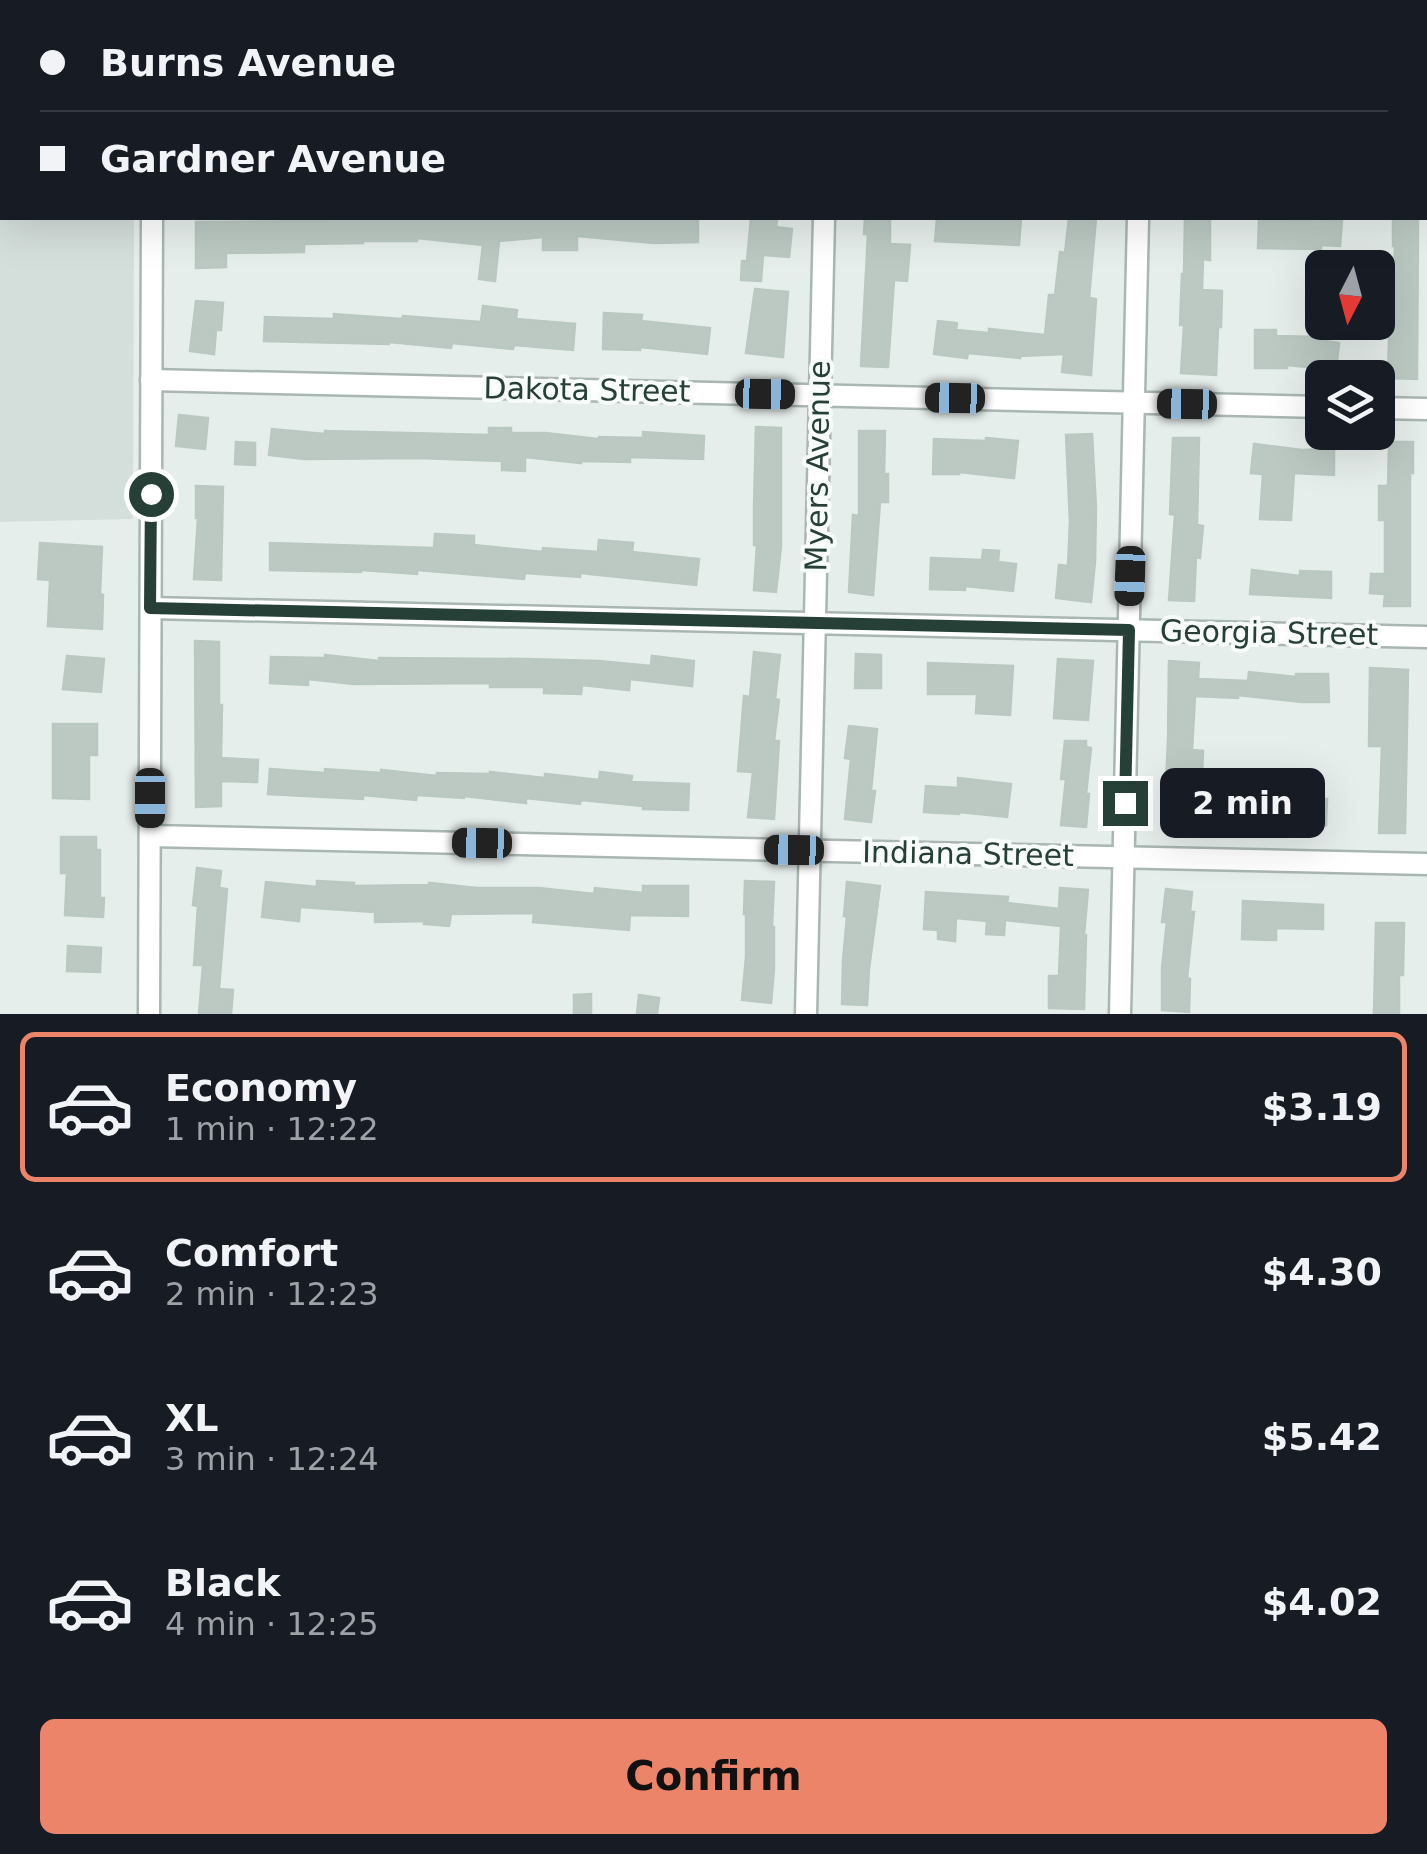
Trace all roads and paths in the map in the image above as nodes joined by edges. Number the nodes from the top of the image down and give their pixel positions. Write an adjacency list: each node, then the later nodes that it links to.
1 (152, 220): 4 (street)
2 (824, 220): 5 (street, Myers Avenue)
3 (1138, 220): 6 (street)
4 (151, 380): 5 (street, Dakota Street); 10 (street)
5 (820, 395): 6 (street, Dakota Street); 11 (street, Myers Avenue)
6 (1134, 402): 7 (street, Dakota Street); 12 (street)
7 (1305, 406)
8 (1395, 408): 9 (street)
9 (1427, 409)
10 (150, 608): 11 (street, Georgia Street); 14 (street)
11 (816, 623): 12 (street, Georgia Street); 15 (street, Myers Avenue)
12 (1129, 630): 13 (street, Georgia Street); 16 (street)
13 (1427, 636)
14 (150, 836): 15 (street, Indiana Street); 18 (street)
15 (810, 850): 16 (street, Indiana Street); 19 (street, Myers Avenue)
16 (1124, 858): 17 (street, Indiana Street); 20 (street)
17 (1427, 864)
18 (149, 1014)
19 (806, 1014)
20 (1120, 1014)

